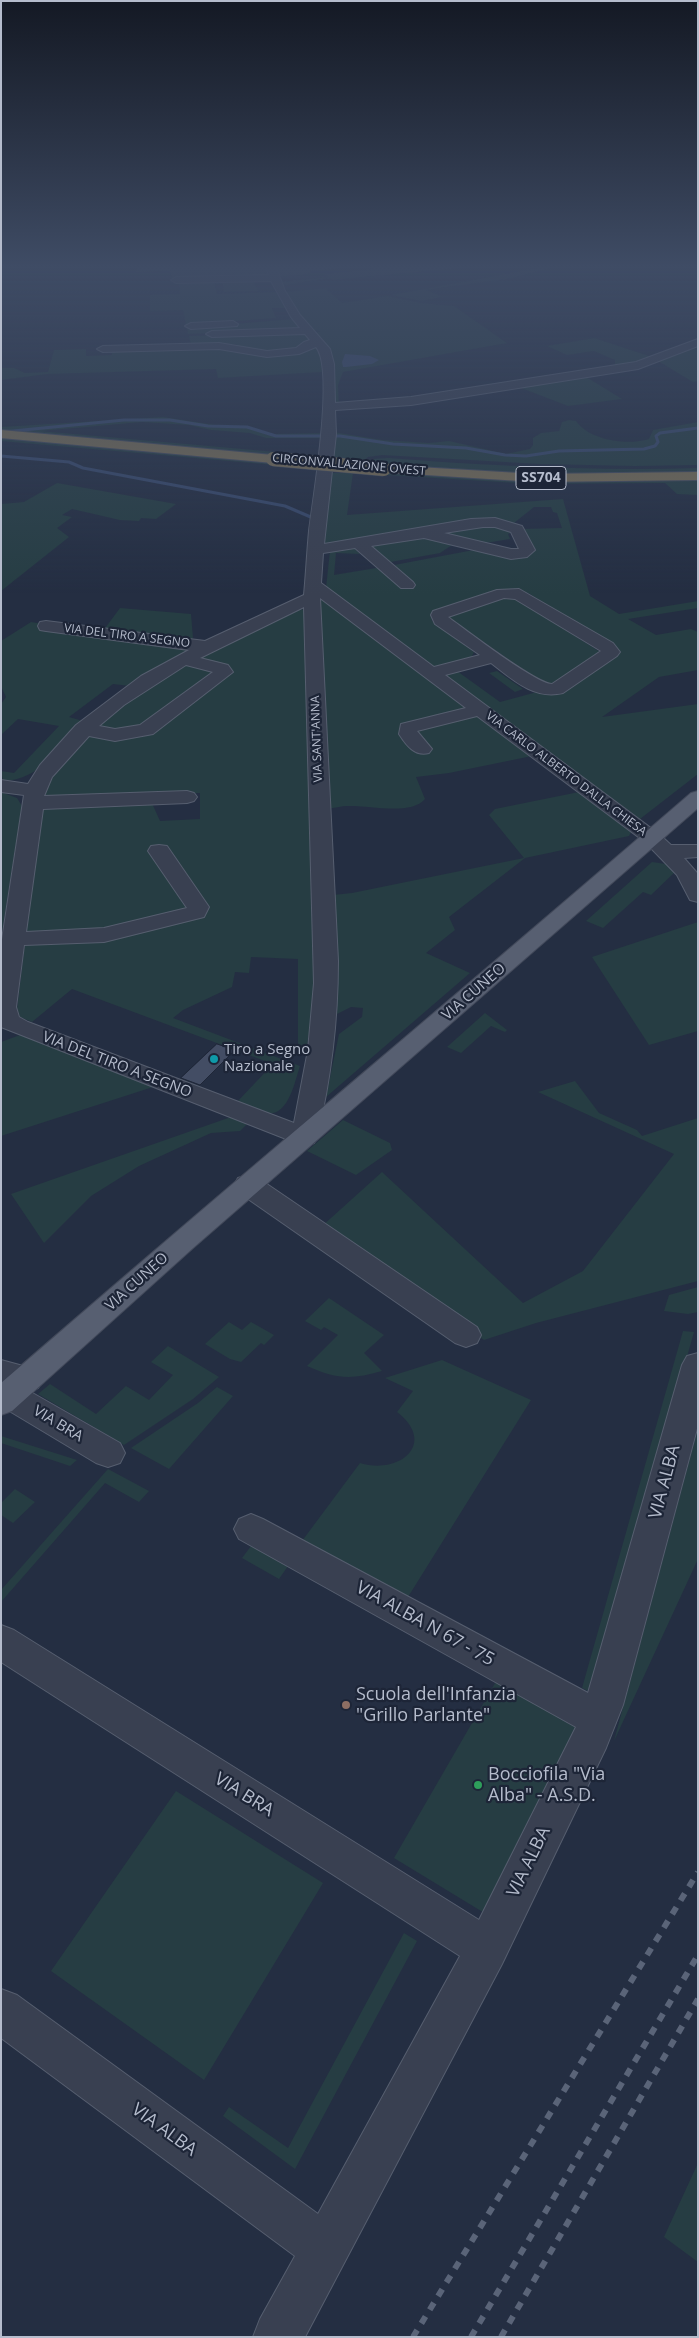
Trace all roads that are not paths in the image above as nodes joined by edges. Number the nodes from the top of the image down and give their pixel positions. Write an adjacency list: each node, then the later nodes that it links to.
1 (328, 376): 3 (street, VIA SANT'ANNA)
2 (568, 376): 3 (street)
3 (329, 407): 8 (street, VIA SANT'ANNA)
4 (1, 434): 5 (highway, CIRCONVALLAZIONE OVEST / SS704, bridge)
5 (698, 476)
6 (424, 533): 6 (street); 7 (street)
7 (358, 544): 8 (street); 9 (street)
8 (315, 550): 10 (street, VIA SANT'ANNA)
9 (407, 585)
10 (312, 591): 12 (street, VIA DEL TIRO A SEGNO); 15 (street, VIA CARLO ALBERTO DALLA CHIESA); 28 (street, VIA SANT'ANNA)
11 (46, 626): 12 (street, VIA DEL TIRO A SEGNO)
12 (209, 646): 14 (street, VIA DEL TIRO A SEGNO)
13 (494, 657): 13 (street); 15 (street)
14 (183, 659): 17 (street, VIA DEL TIRO A SEGNO); 17 (street, VIA DEL TIRO A SEGNO)
15 (431, 673): 16 (street, VIA CARLO ALBERTO DALLA CHIESA)
16 (480, 710): 18 (street, VIA CARLO ALBERTO DALLA CHIESA); 23 (street, VIA CARLO ALBERTO DALLA CHIESA)
17 (83, 729): 20 (street, VIA DEL TIRO A SEGNO)
18 (422, 749)
19 (1, 786): 20 (street)
20 (34, 797): 21 (street); 27 (street, VIA DEL TIRO A SEGNO)
21 (187, 797)
22 (698, 797): 23 (main road, VIA CUNEO)
23 (659, 845): 25 (street); 26 (street); 28 (main road, VIA CUNEO)
24 (159, 851): 27 (street)
25 (698, 851)
26 (698, 894)
27 (9, 943): 28 (street, VIA DEL TIRO A SEGNO)
28 (304, 1137): 29 (main road, VIA CUNEO)
29 (248, 1185): 30 (street); 32 (main road, VIA CUNEO)
30 (466, 1335)
31 (698, 1365): 36 (street, VIA ALBA)
32 (10, 1387): 33 (street, VIA BRA)
33 (108, 1453)
34 (251, 1529): 36 (street, VIA ALBA N 67 - 75)
35 (1, 1642): 37 (street, VIA BRA)
36 (598, 1719): 37 (street, VIA ALBA)
37 (487, 1948): 39 (street, VIA ALBA)
38 (1, 2011): 39 (street, VIA ALBA)
39 (326, 2249): 40 (street, VIA ALBA)
40 (278, 2337)

